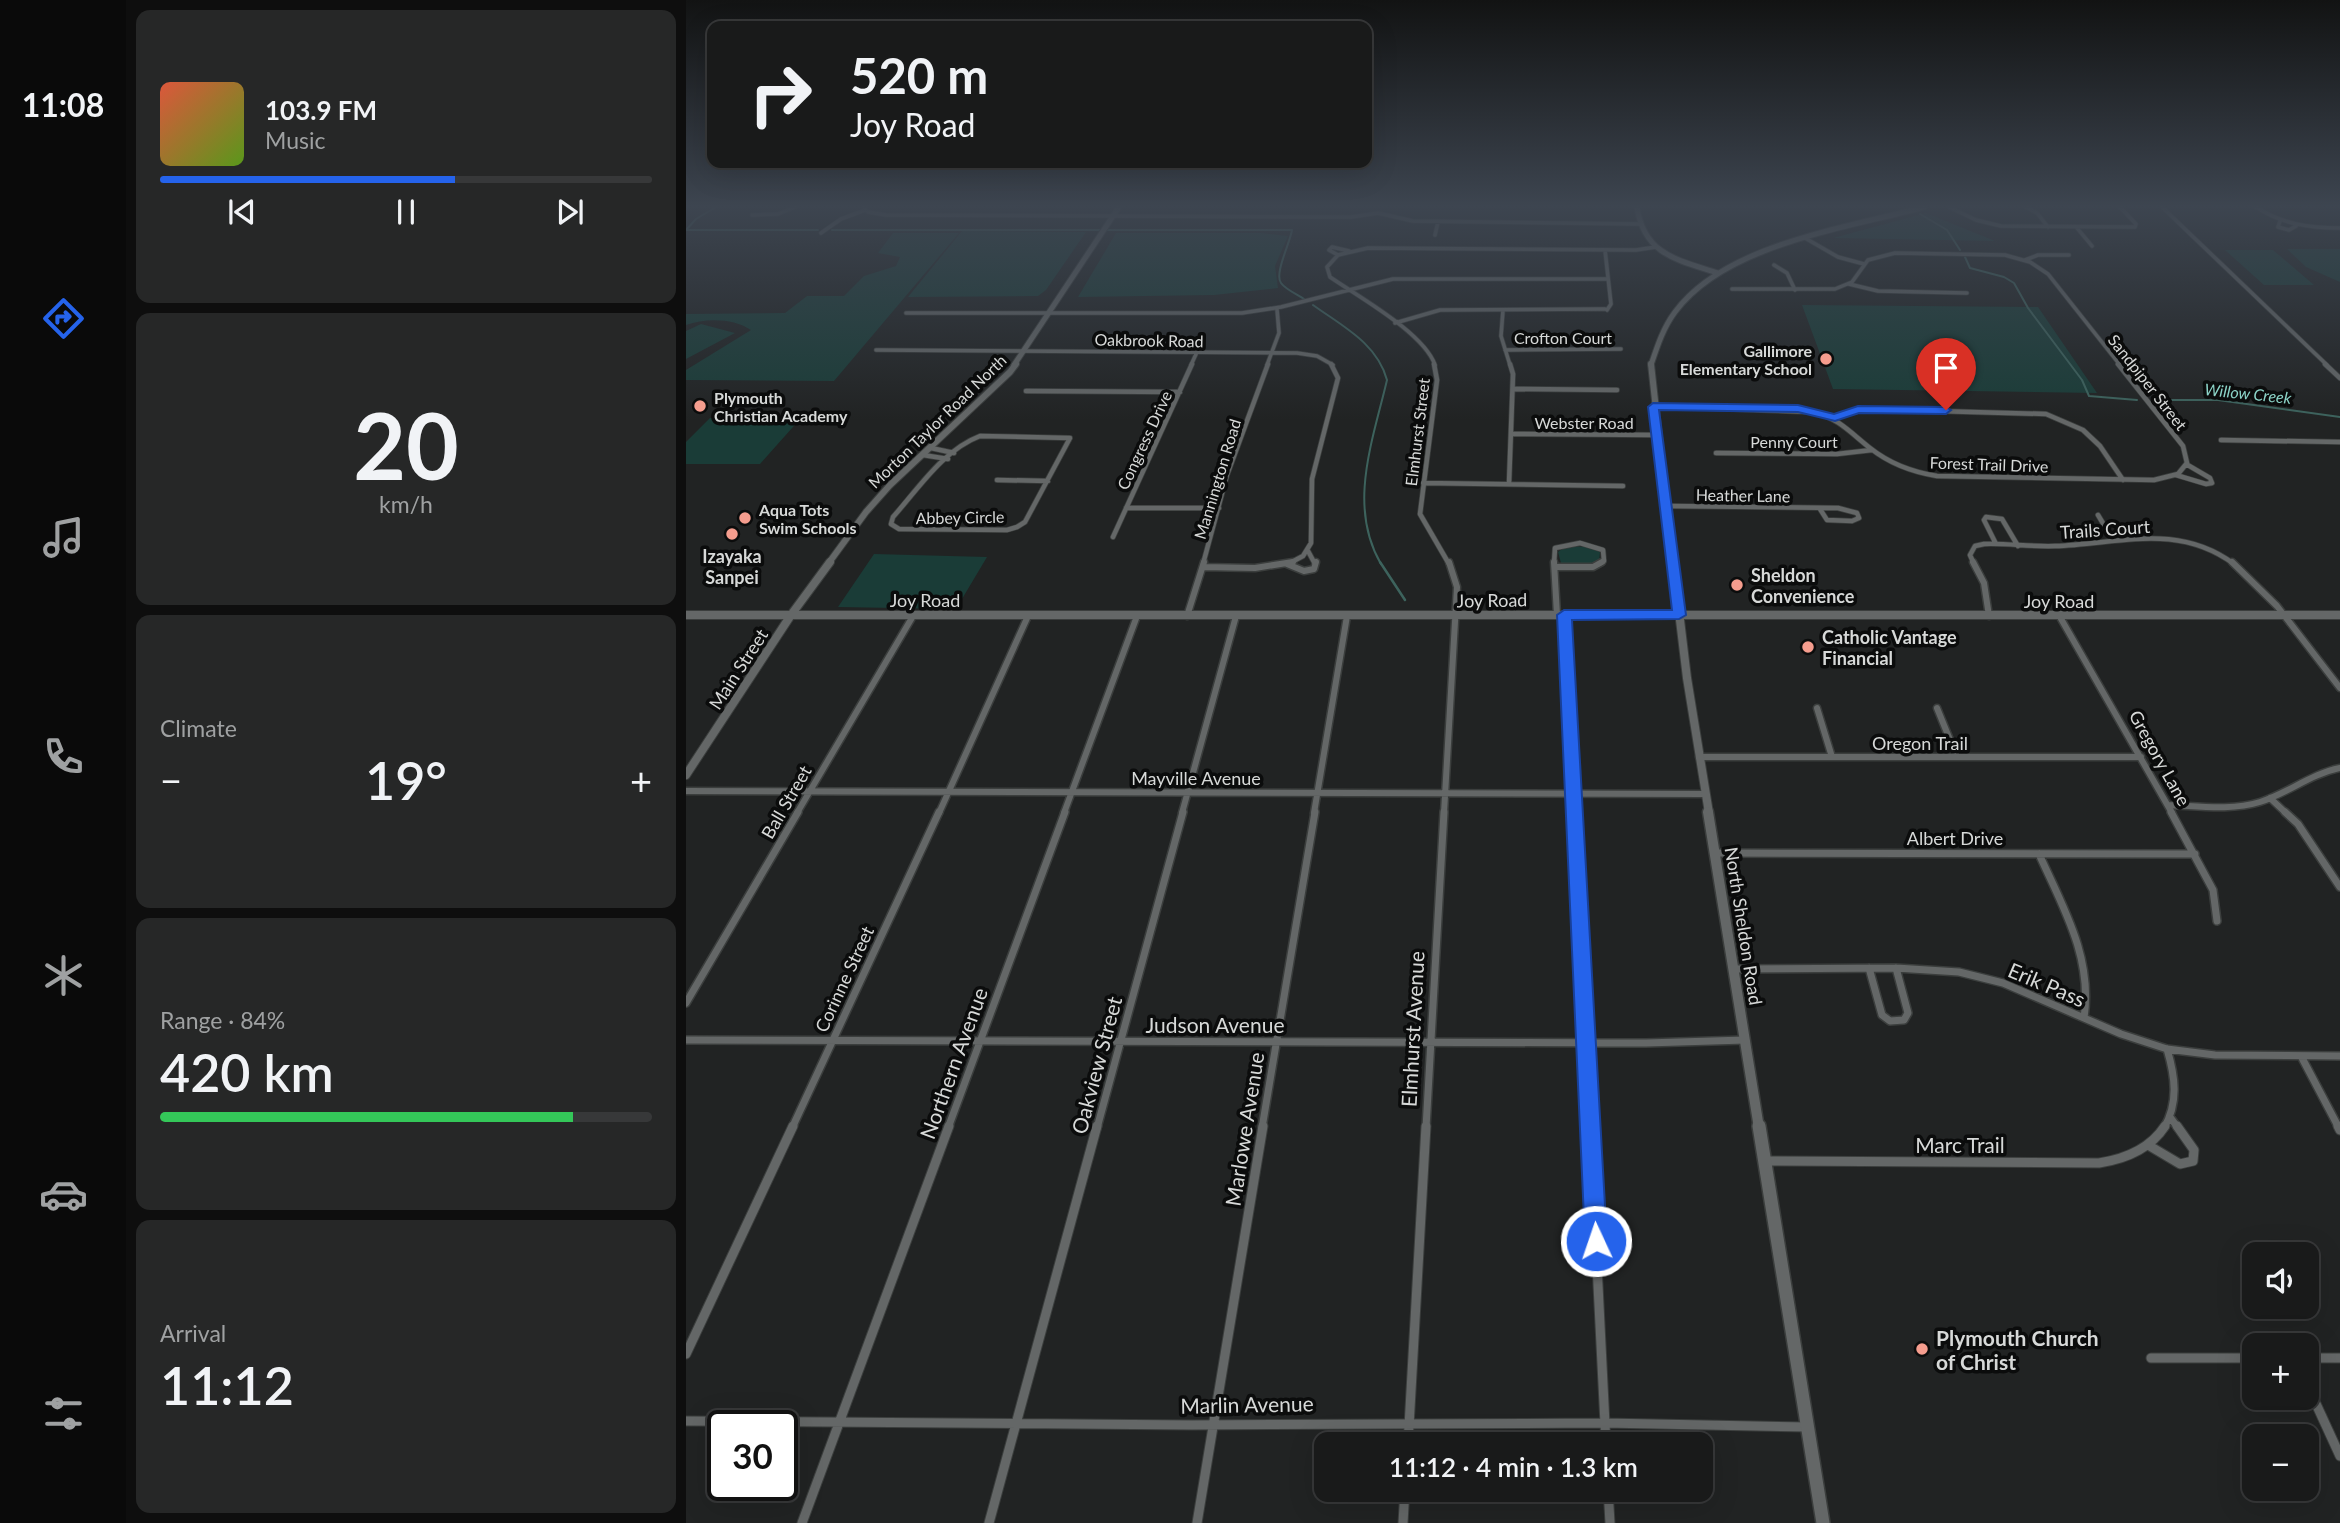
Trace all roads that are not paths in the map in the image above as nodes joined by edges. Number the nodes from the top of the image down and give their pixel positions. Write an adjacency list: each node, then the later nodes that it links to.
1 (1073, 278): 19 (street, Morton Taylor Road North)
2 (1334, 278): 12 (street, Elmhurst Street)
3 (1399, 278): 12 (street)
4 (1515, 278): 10 (street)
5 (1712, 278): 32 (street, North Sheldon Road)
6 (1789, 278): 14 (street)
7 (1853, 278): 11 (street)
8 (2051, 278): 44 (street, Sandpiper Street)
9 (2236, 278): 27 (street)
10 (1608, 279): 17 (street)
11 (1849, 284): 14 (street); 15 (street)
12 (1347, 289): 16 (street); 20 (street, Elmhurst Street)
13 (1731, 289): 14 (street)
14 (1795, 290)
15 (1967, 293)
16 (1277, 309): 19 (street); 26 (street, Mannington Road)
17 (1503, 310): 20 (street); 21 (street)
18 (906, 313): 19 (street)
19 (1049, 314): 23 (street, Morton Taylor Road North)
20 (1395, 323): 49 (street, Elmhurst Street)
21 (1505, 349): 22 (street, Crofton Court); 28 (street)
22 (1621, 349)
23 (1026, 350): 24 (street, Oakbrook Road); 25 (street, Oakbrook Road); 38 (street, Morton Taylor Road North)
24 (876, 351)
25 (1197, 352): 26 (street, Oakbrook Road); 31 (street, Congress Drive)
26 (1271, 353): 54 (street, Mannington Road); 61 (street, Oakbrook Road)
27 (2340, 378)
28 (1513, 389): 29 (street); 34 (street)
29 (1617, 390)
30 (1026, 391): 31 (street)
31 (1180, 392): 53 (street, Congress Drive)
32 (1653, 407): 33 (street, Forest Trail Drive); 35 (street, North Sheldon Road)
33 (1835, 417): 39 (street, Forest Trail Drive); 47 (street)
34 (1511, 434): 35 (street, Webster Road); 50 (street)
35 (1656, 435): 52 (street, North Sheldon Road)
36 (2221, 440): 37 (street)
37 (2340, 442)
38 (931, 449): 40 (street); 42 (street, Morton Taylor Road North)
39 (1872, 450): 41 (street, Penny Court); 47 (street, Forest Trail Drive)
40 (954, 453): 43 (street, Abbey Circle); 48 (street, Abbey Circle)
41 (1716, 453)
42 (923, 455): 43 (street); 66 (street, Morton Taylor Road North)
43 (948, 459): 48 (street, Abbey Circle)
44 (2186, 464): 45 (street, Forest Trail Drive); 45 (street, Forest Trail Drive)
45 (2176, 475): 47 (street, Forest Trail Drive)
46 (997, 480): 48 (street)
47 (2123, 480)
48 (1048, 481)
49 (1423, 483): 50 (street); 78 (street, Elmhurst Street)
50 (1509, 484): 51 (street)
51 (1623, 486)
52 (1666, 506): 55 (street, Heather Lane); 68 (street, North Sheldon Road)
53 (1126, 508): 54 (street); 57 (street, Congress Drive)
54 (1219, 508): 63 (street, Mannington Road)
55 (1820, 509): 55 (street, Heather Lane)
56 (2098, 516): 58 (street)
57 (1113, 537)
58 (2113, 540): 60 (street, Trails Court); 69 (street, Trails Court)
59 (1996, 544): 60 (street, Trails Court); 60 (street); 77 (street)
60 (2018, 547)
61 (1308, 551): 62 (street); 62 (street)
62 (1287, 564): 63 (street)
63 (1203, 567): 74 (street, Mannington Road)
64 (1555, 567): 64 (street); 67 (street)
65 (686, 615): 66 (street, Joy Road)
66 (791, 615): 71 (street, Joy Road); 88 (street, Main Street)
67 (1561, 615): 68 (street, Joy Road); 78 (street, Joy Road); 96 (street)
68 (1679, 615): 77 (street, Joy Road); 83 (street, North Sheldon Road)
69 (2285, 615): 70 (street, Joy Road); 79 (street, Joy Road); 80 (street, Trails Court)
70 (2340, 615)
71 (913, 616): 72 (street, Joy Road); 90 (street, Ball Street)
72 (1028, 616): 73 (street, Joy Road); 91 (street, Corinne Street)
73 (1137, 616): 74 (street, Joy Road); 92 (street, Northern Avenue)
74 (1187, 616): 75 (street, Joy Road)
75 (1236, 616): 76 (street, Joy Road); 93 (street, Oakview Street)
76 (1347, 616): 78 (street, Joy Road); 95 (street, Marlowe Avenue)
77 (1989, 616): 79 (street, Joy Road)
78 (1455, 617): 94 (street, Elmhurst Avenue)
79 (2060, 617): 86 (street, Gregory Lane)
80 (2340, 688)
81 (1817, 708): 84 (street)
82 (1937, 708): 85 (street)
83 (1699, 757): 84 (street, Oregon Trail); 97 (street, North Sheldon Road)
84 (1832, 757): 85 (street, Oregon Trail)
85 (1957, 757): 86 (street, Oregon Trail)
86 (2141, 757): 99 (street, Gregory Lane)
87 (2340, 768): 98 (street)
88 (686, 775)
89 (686, 791): 90 (street, Mayville Avenue)
90 (812, 791): 91 (street, Mayville Avenue); 108 (street, Ball Street)
91 (949, 791): 92 (street, Mayville Avenue); 112 (street, Corinne Street)
92 (1072, 791): 93 (street, Mayville Avenue); 113 (street, Northern Avenue)
93 (1189, 792): 95 (street, Mayville Avenue); 114 (street, Oakview Street)
94 (1445, 792): 95 (street, Mayville Avenue); 96 (street, Mayville Avenue); 116 (street, Elmhurst Avenue)
95 (1317, 793): 115 (street, Marlowe Avenue)
96 (1573, 794): 97 (street, Mayville Avenue); 117 (street)
97 (1705, 794): 100 (street, North Sheldon Road)
98 (2270, 799): 99 (street); 103 (street)
99 (2168, 805): 102 (street, Gregory Lane)
100 (1715, 853): 101 (street, Albert Drive); 107 (street, North Sheldon Road)
101 (2039, 854): 102 (street, Albert Drive); 109 (street)
102 (2195, 854): 104 (street, Gregory Lane)
103 (2340, 887)
104 (2217, 921)
105 (1868, 968): 106 (street, Erik Pass); 106 (street); 107 (street, Erik Pass)
106 (1896, 968): 109 (street, Erik Pass)
107 (1735, 969): 110 (street, North Sheldon Road)
108 (686, 1003)
109 (2084, 1018): 118 (street, Erik Pass)
110 (1745, 1040): 117 (street, Judson Avenue); 124 (street, North Sheldon Road)
111 (686, 1041): 112 (street, Judson Avenue)
112 (833, 1041): 113 (street, Judson Avenue); 125 (street, Corinne Street)
113 (979, 1041): 114 (street, Judson Avenue); 132 (street, Northern Avenue)
114 (1121, 1041): 115 (street, Judson Avenue); 133 (street, Oakview Street)
115 (1276, 1041): 116 (street, Judson Avenue); 136 (street, Marlowe Avenue)
116 (1431, 1042): 117 (street, Judson Avenue); 134 (street, Elmhurst Avenue)
117 (1586, 1042): 135 (street)
118 (2167, 1049): 119 (street, Erik Pass); 121 (street)
119 (2301, 1056): 120 (street, Erik Pass); 122 (street)
120 (2340, 1056)
121 (2170, 1117): 123 (street, Marc Trail); 123 (street)
122 (2340, 1130)
123 (2148, 1144): 124 (street, Marc Trail)
124 (1766, 1161): 137 (street, North Sheldon Road)
125 (686, 1354)
126 (2151, 1358): 127 (street)
127 (2242, 1358)
128 (2319, 1358): 129 (street)
129 (2340, 1358)
130 (2319, 1410): 140 (street)
131 (686, 1421): 132 (street, Marlin Avenue)
132 (839, 1421): 133 (street, Marlin Avenue); 143 (street, Northern Avenue)
133 (1017, 1422): 136 (street, Marlin Avenue); 144 (street, Oakview Street)
134 (1409, 1422): 135 (street, Marlin Avenue); 136 (street, Marlin Avenue); 138 (street, Elmhurst Avenue)
135 (1605, 1423): 137 (street, Marlin Avenue); 139 (street)
136 (1213, 1424): 145 (street, Marlowe Avenue)
137 (1808, 1427): 148 (street, North Sheldon Road)
138 (1409, 1432)
139 (1605, 1432)
140 (2340, 1456)
141 (1405, 1502): 146 (street)
142 (1609, 1502): 147 (street)
143 (802, 1523)
144 (989, 1523)
145 (1197, 1523)
146 (1404, 1523)
147 (1610, 1523)
148 (1823, 1523)

